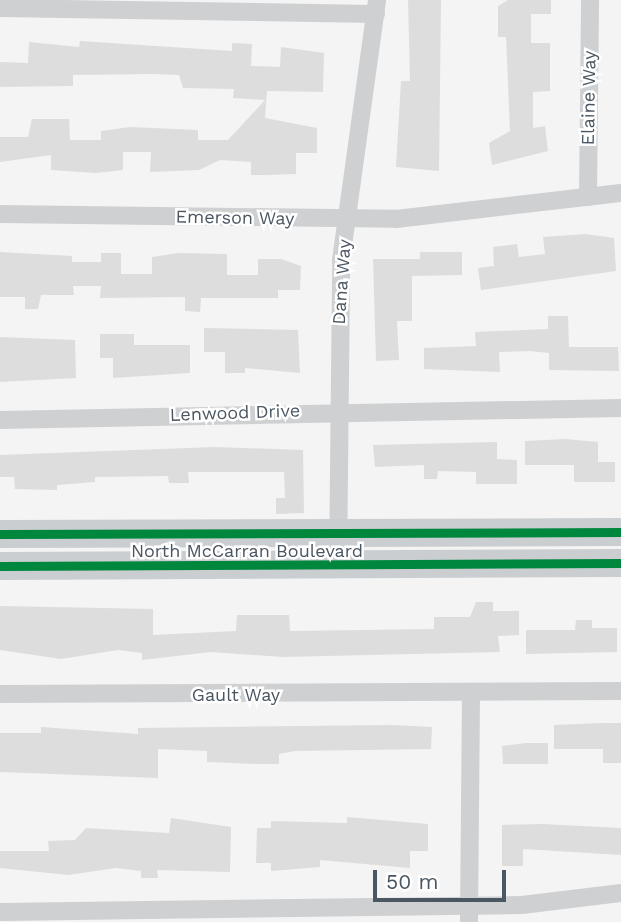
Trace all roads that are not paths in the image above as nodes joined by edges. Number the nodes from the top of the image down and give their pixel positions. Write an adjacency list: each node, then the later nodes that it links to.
1 (590, 0): 5 (street, Elaine Way)
2 (377, 7): 3 (street); 7 (street, Dana Way)
3 (0, 8)
4 (621, 193): 5 (street, Emerson Way)
5 (589, 197): 7 (street, Emerson Way)
6 (0, 214): 7 (street, Emerson Way)
7 (346, 220): 9 (street, Dana Way)
8 (621, 408): 9 (street, Lenwood Drive)
9 (336, 411): 10 (street, Lenwood Drive); 13 (street, Dana Way)
10 (0, 420)
11 (621, 532): 13 (main road, North McCarran Boulevard)
12 (0, 534): 13 (main road, North McCarran Boulevard)
13 (338, 537): 16 (street, Dana Way)
14 (621, 563): 16 (main road, North McCarran Boulevard)
15 (0, 566): 16 (main road, North McCarran Boulevard)
16 (338, 566)
17 (621, 691): 18 (street, Gault Way)
18 (471, 692): 19 (street, Gault Way); 22 (street)
19 (0, 694)
20 (621, 893): 22 (street)
21 (0, 912): 22 (street)
22 (469, 914)

